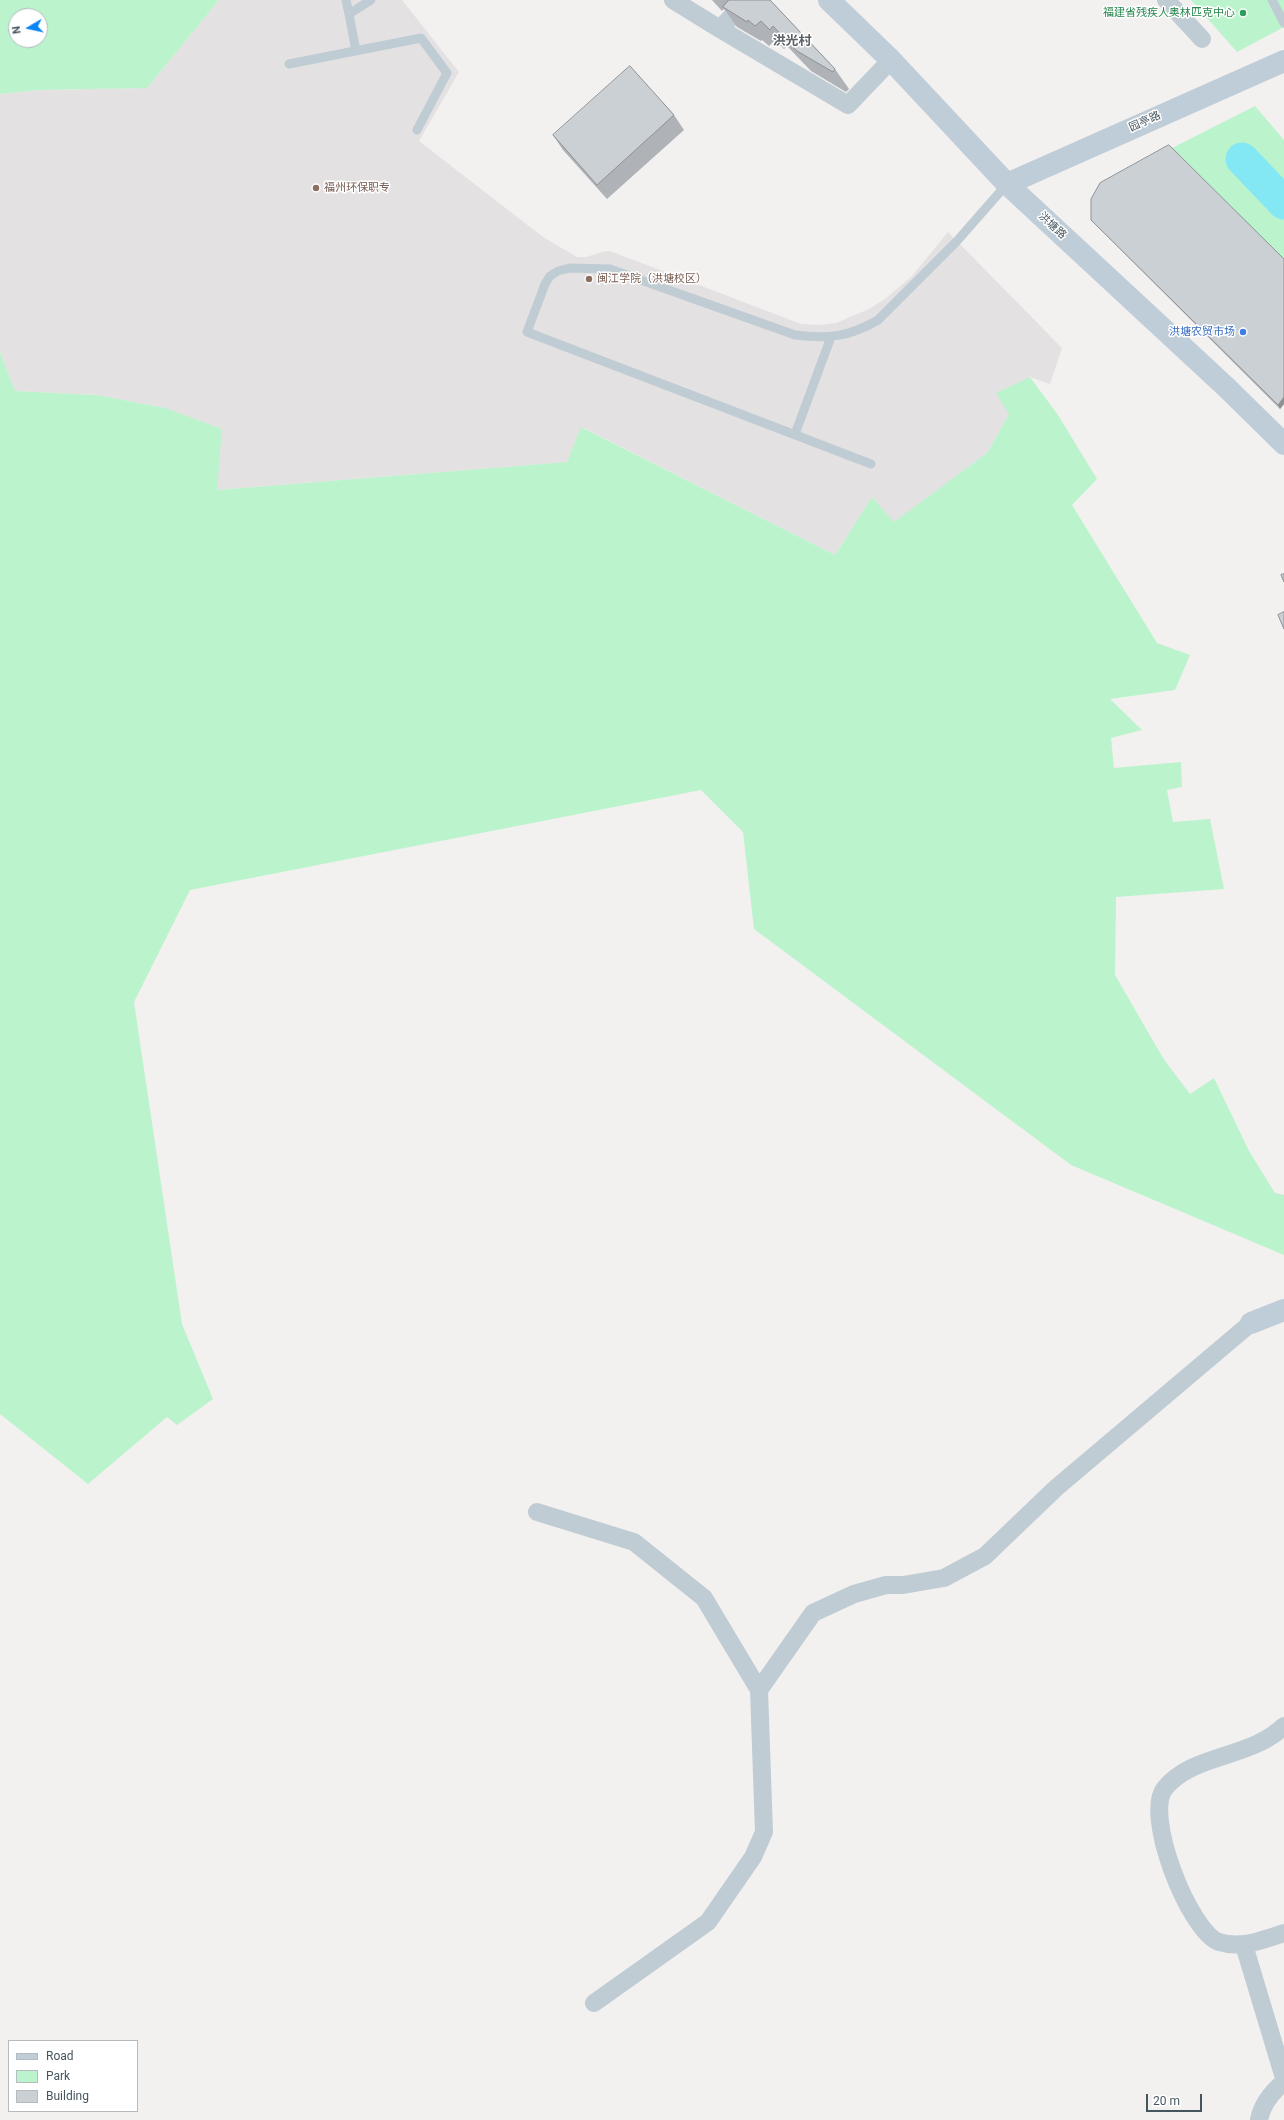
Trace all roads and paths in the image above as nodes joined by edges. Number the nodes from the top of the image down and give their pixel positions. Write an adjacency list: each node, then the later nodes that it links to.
1 (346, 0): 8 (lane)
2 (371, 0): 8 (lane)
3 (673, 0): 10 (street)
4 (747, 0): 10 (street)
5 (829, 0): 13 (street, 洪塘路)
6 (1166, 0): 11 (street)
7 (1272, 0): 9 (lane)
8 (349, 14): 12 (lane)
9 (1284, 23)
10 (720, 29): 13 (street)
11 (1202, 39)
12 (356, 51): 15 (lane); 16 (lane)
13 (891, 60): 17 (street, 洪塘路)
14 (1284, 61): 17 (street, 园亭路)
15 (289, 64)
16 (417, 130)
17 (1007, 184): 18 (lane); 20 (street, 洪塘路)
18 (831, 337): 19 (lane); 19 (lane)
19 (795, 434): 21 (lane)
20 (1284, 444)
21 (871, 464)
22 (1284, 1310): 23 (street)
23 (1251, 1323): 25 (street)
24 (537, 1512): 25 (street)
25 (759, 1690): 29 (street)
26 (1284, 1726): 28 (street)
27 (1284, 1933): 28 (street)
28 (1244, 1945): 30 (street)
29 (594, 2003)
30 (1284, 2078)
31 (1284, 2082): 32 (street)
32 (1259, 2120)

